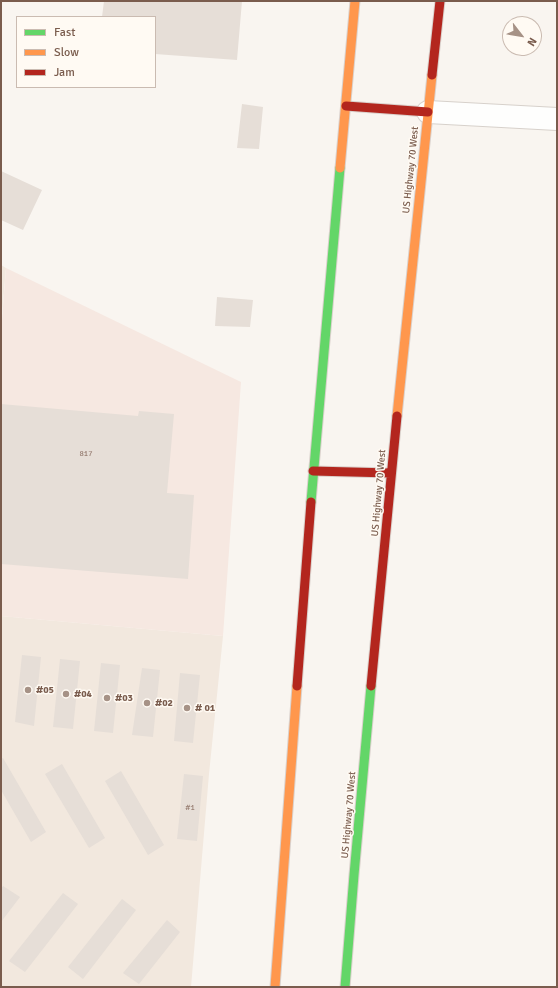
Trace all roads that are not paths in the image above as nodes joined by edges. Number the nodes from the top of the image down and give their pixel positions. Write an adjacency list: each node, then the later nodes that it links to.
1 (355, 1): 3 (highway)
2 (440, 1): 4 (highway, US Highway 70 West)
3 (346, 106): 4 (highway); 6 (highway)
4 (428, 112): 5 (street); 7 (highway, US Highway 70 West)
5 (557, 119)
6 (312, 471): 7 (highway); 8 (highway)
7 (392, 473): 9 (highway, US Highway 70 West)
8 (275, 987)
9 (345, 987)

